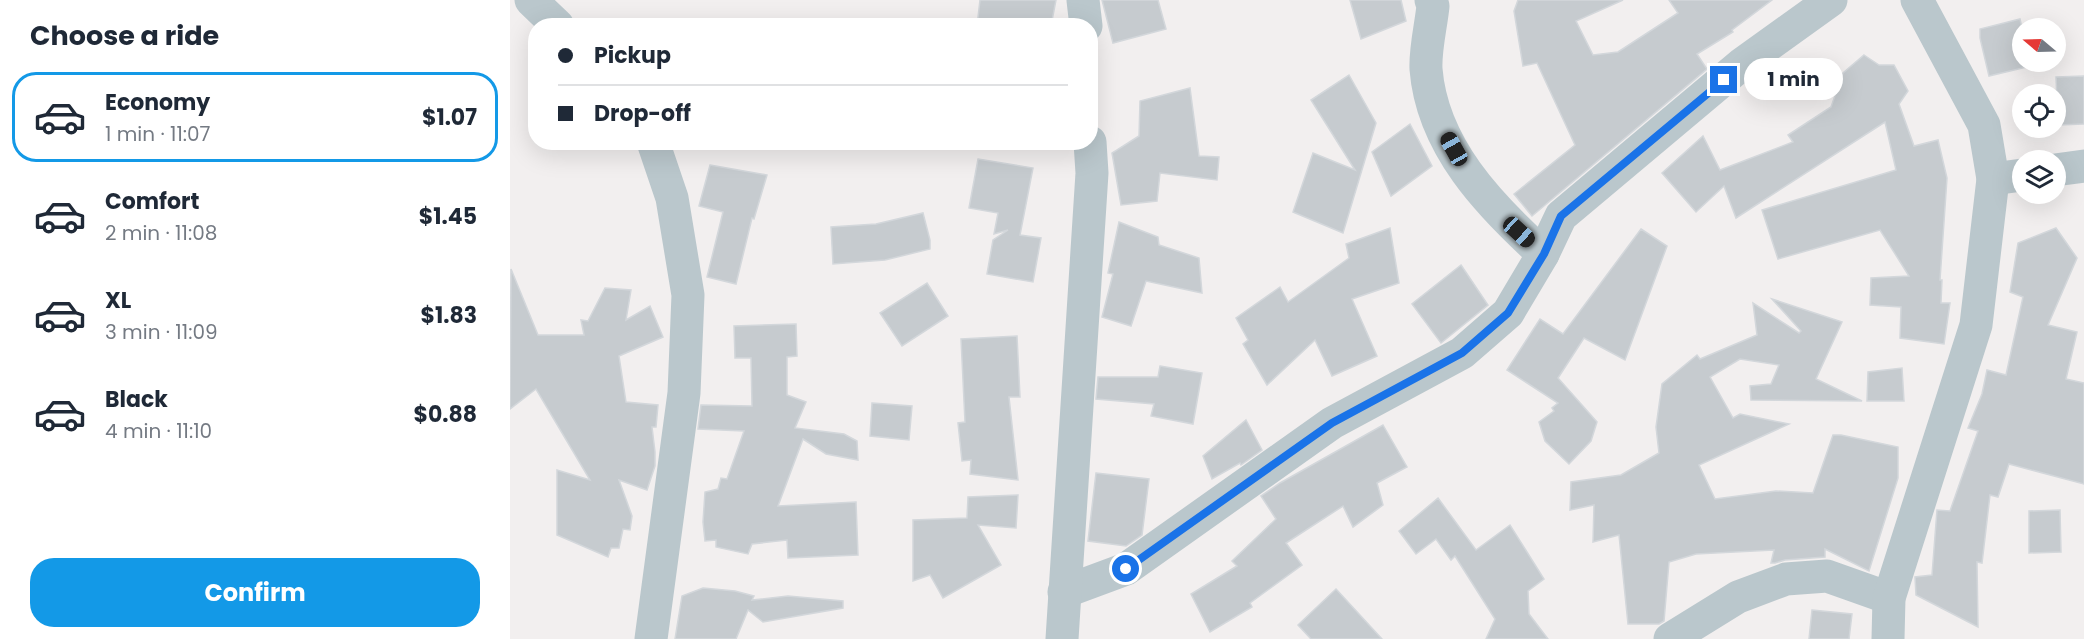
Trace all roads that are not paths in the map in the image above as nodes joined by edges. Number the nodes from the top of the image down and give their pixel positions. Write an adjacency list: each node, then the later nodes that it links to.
1 (531, 0): 6 (street)
2 (1083, 0): 7 (street)
3 (1431, 0): 13 (street)
4 (1831, 0): 13 (street)
5 (1917, 0): 12 (street)
6 (550, 18)
7 (1085, 18)
8 (656, 150): 16 (street)
9 (1091, 150): 14 (street)
10 (2084, 166): 11 (street)
11 (2066, 168)
12 (2008, 177): 15 (street)
13 (1544, 254): 14 (street)
14 (1064, 591): 17 (street)
15 (1889, 598): 18 (street); 19 (street)
16 (651, 639)
17 (1062, 639)
18 (1670, 639)
19 (1888, 639)

